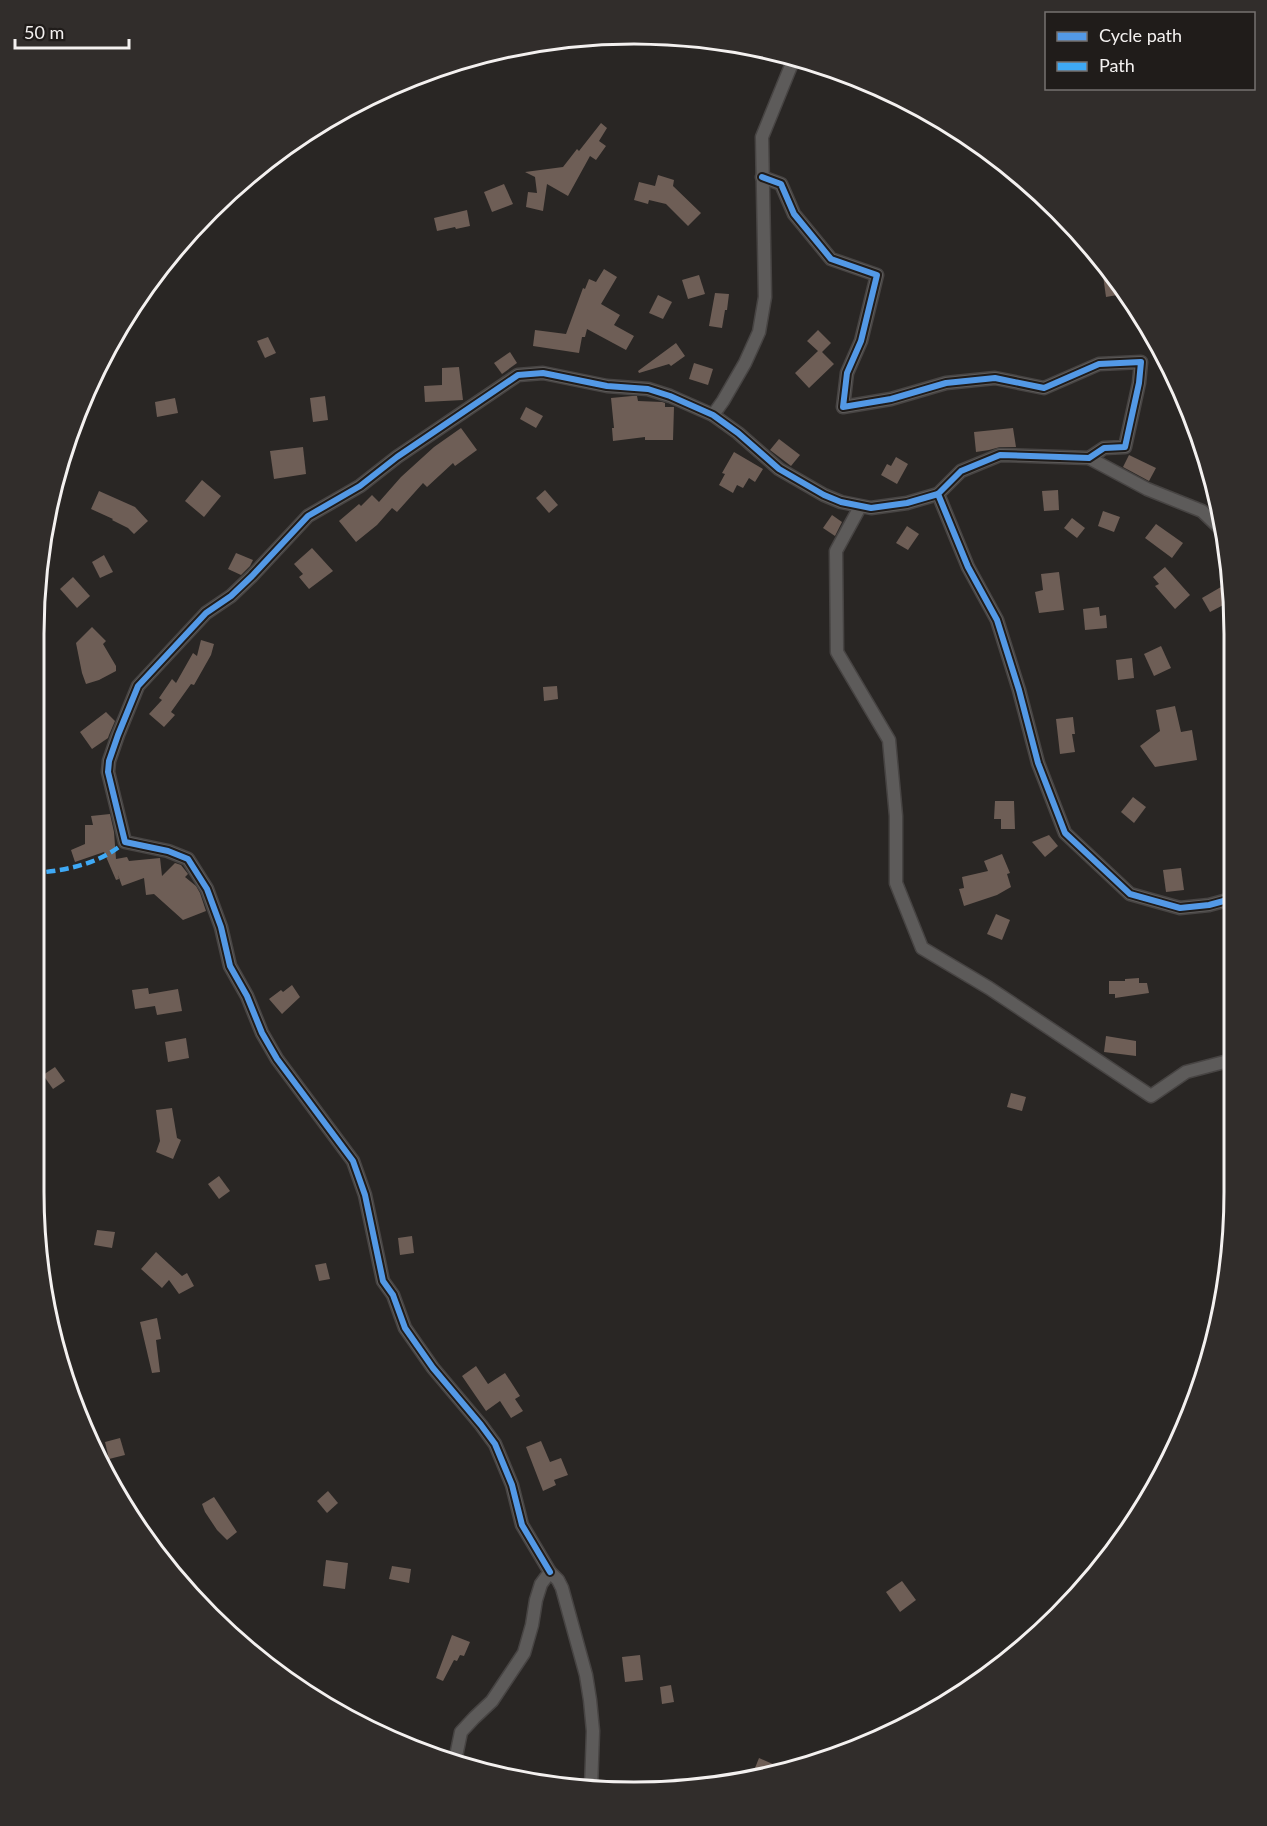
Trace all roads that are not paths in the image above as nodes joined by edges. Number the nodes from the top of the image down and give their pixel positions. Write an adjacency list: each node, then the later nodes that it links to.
1 (791, 66): 2 (street)
2 (762, 177): 3 (street); 4 (street)
3 (713, 415): 6 (street); 10 (street)
4 (1089, 458): 5 (street); 7 (street)
5 (938, 494): 6 (street); 8 (street)
6 (860, 507): 9 (street)
7 (1213, 522)
8 (1224, 901)
9 (1224, 1062)
10 (550, 1572): 11 (street); 12 (street)
11 (456, 1755)
12 (591, 1781)

